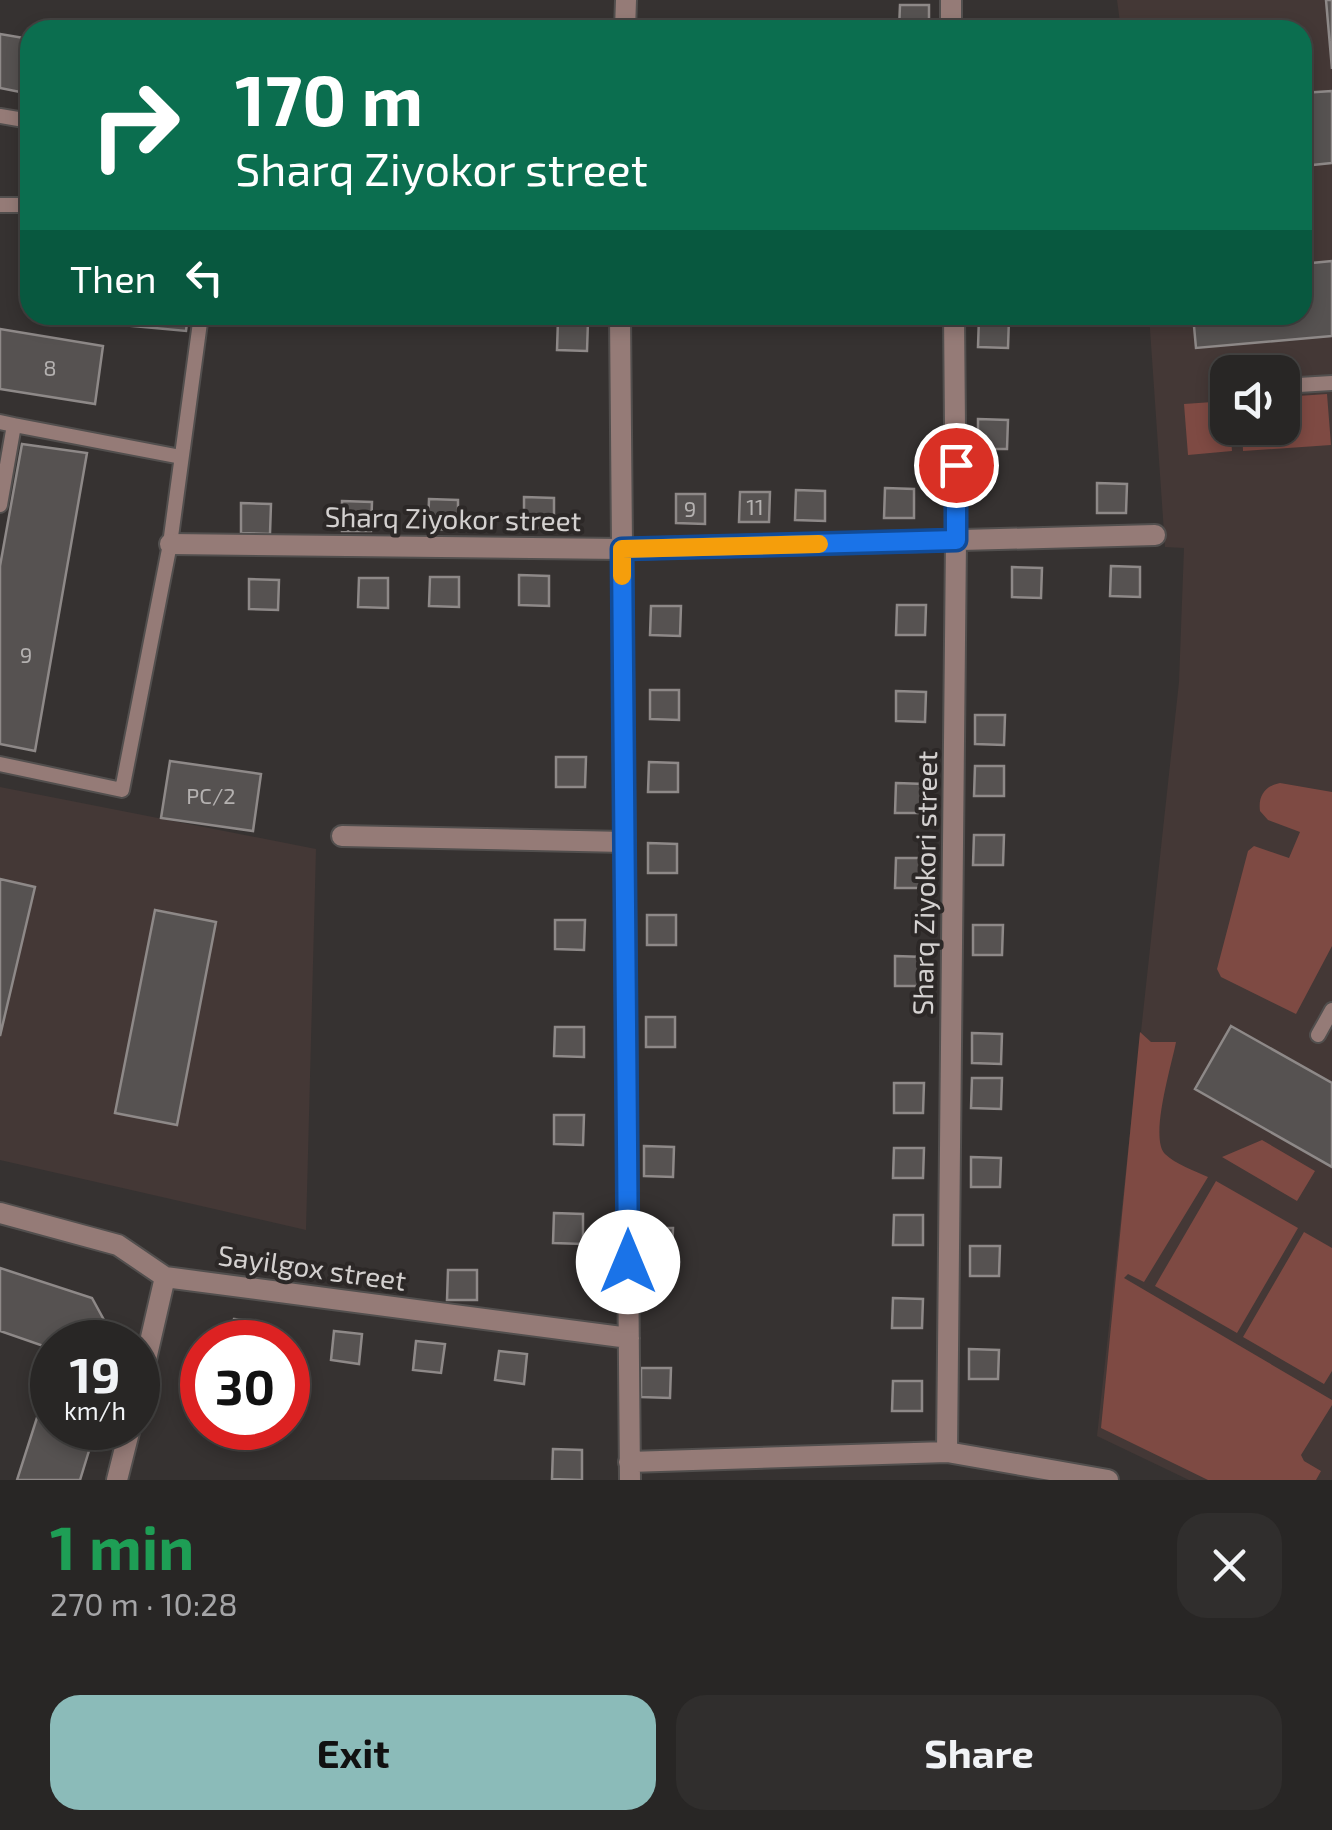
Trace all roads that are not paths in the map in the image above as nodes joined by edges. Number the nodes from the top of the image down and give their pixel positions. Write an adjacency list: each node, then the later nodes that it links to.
1 (200, 325): 7 (lane)
2 (620, 325): 12 (street)
3 (954, 325): 10 (street, Sharq Ziyokori street)
4 (1332, 383): 5 (lane)
5 (1300, 385)
6 (7, 424): 7 (lane); 8 (lane)
7 (181, 457): 11 (lane)
8 (0, 505)
9 (1155, 536): 10 (street, Sharq Ziyokor street)
10 (956, 540): 12 (street, Sharq Ziyokor street); 23 (street, Sharq Ziyokori street)
11 (170, 544): 12 (street, Sharq Ziyokor street); 13 (lane)
12 (622, 549): 15 (street)
13 (0, 764)
14 (342, 836): 15 (street)
15 (624, 842): 21 (street)
16 (1332, 1010): 17 (lane)
17 (1318, 1035)
18 (0, 1212): 19 (street, Sayilgox street)
19 (165, 1276): 20 (street); 21 (street, Sayilgox street)
20 (155, 1320)
21 (628, 1338): 24 (street)
22 (124, 1450): 25 (street)
23 (947, 1452): 24 (street); 26 (street)
24 (629, 1471)
25 (117, 1480)
26 (1108, 1480)

